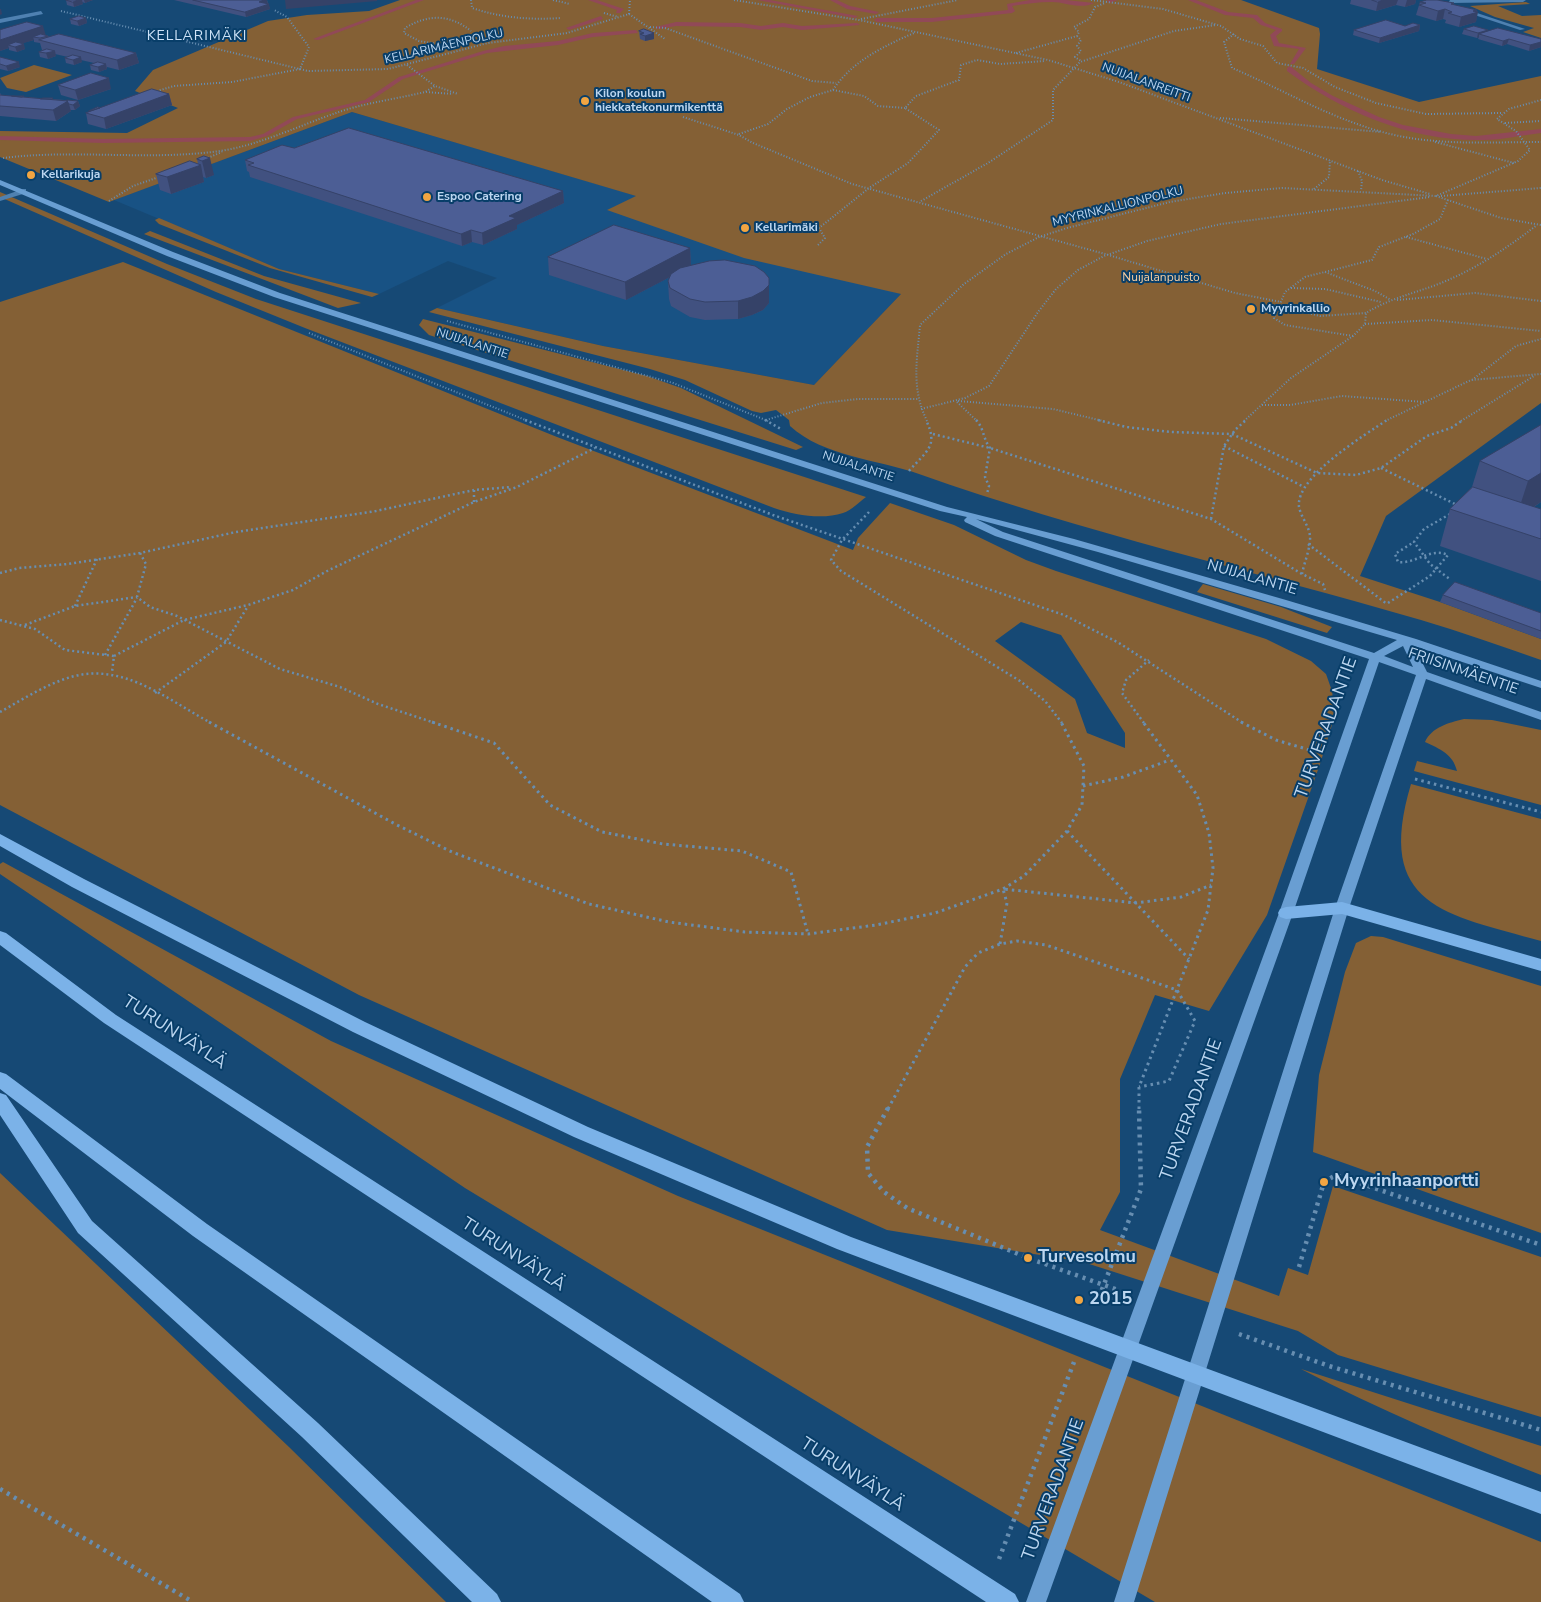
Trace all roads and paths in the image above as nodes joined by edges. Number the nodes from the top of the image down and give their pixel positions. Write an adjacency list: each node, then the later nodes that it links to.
1 (471, 0): 17 (path)
2 (553, 0): 10 (path)
3 (630, 0): 15 (path)
4 (734, 0): 18 (path, NUIJALANREITTI)
5 (958, 0): 18 (path)
6 (1091, 0): 9 (path)
7 (1523, 0): 8 (street)
8 (1435, 1): 22 (street)
9 (1106, 3): 20 (path); 27 (path)
10 (570, 4)
11 (57, 10): 30 (path, KELLARIMÄENPOLKU)
12 (274, 10): 38 (path)
13 (41, 13): 19 (street)
14 (604, 13): 16 (path)
15 (629, 14): 16 (path, KELLARIMÄENPOLKU); 21 (path)
16 (619, 17): 31 (path, KELLARIMÄENPOLKU)
17 (561, 18)
18 (859, 20): 25 (path, NUIJALANREITTI)
19 (0, 21)
20 (1217, 25): 26 (path); 35 (path)
21 (650, 27): 28 (path); 39 (path)
22 (1522, 29)
23 (212, 31): 30 (path)
24 (471, 31): 32 (path)
25 (915, 32): 33 (path, NUIJALANREITTI); 39 (path)
26 (1234, 34): 46 (path); 51 (path)
27 (1077, 36): 33 (path); 35 (path)
28 (665, 39)
29 (486, 40): 31 (path)
30 (184, 41): 38 (path, KELLARIMÄENPOLKU)
31 (488, 43): 36 (path, KELLARIMÄENPOLKU)
32 (437, 44)
33 (1015, 53): 34 (path, NUIJALANREITTI)
34 (1048, 60): 37 (path, NUIJALANREITTI); 45 (path)
35 (1081, 61): 37 (path)
36 (408, 65): 38 (path, KELLARIMÄENPOLKU); 40 (path)
37 (1075, 68): 48 (path, NUIJALANREITTI); 73 (path)
38 (300, 69): 43 (path)
39 (836, 84): 41 (path)
40 (435, 86): 42 (path); 42 (path)
41 (833, 90): 45 (path); 52 (path)
42 (425, 92): 56 (path)
43 (149, 93)
44 (1541, 100): 46 (path)
45 (904, 108): 64 (path)
46 (1502, 113): 50 (path)
47 (684, 117): 52 (path)
48 (1215, 117): 51 (path); 59 (path, NUIJALANREITTI)
49 (1541, 121): 50 (path)
50 (1504, 123): 54 (path)
51 (1386, 133): 53 (path)
52 (739, 135): 64 (path)
53 (1430, 140): 54 (path); 60 (path)
54 (1525, 142): 55 (path); 60 (path)
55 (1541, 142)
56 (228, 150): 57 (path); 58 (path)
57 (0, 158)
58 (203, 160)
59 (1330, 160): 61 (path, NUIJALANREITTI); 66 (path)
60 (1514, 163): 69 (path)
61 (1358, 171): 67 (path); 69 (path, NUIJALANREITTI)
62 (164, 175): 72 (path)
63 (0, 182): 68 (main road, NUIJALANTIE)
64 (869, 188): 73 (path); 77 (path)
65 (1541, 188): 69 (path)
66 (1314, 189): 67 (path, MYYRINKALLIONPOLKU); 75 (path, MYYRINKALLIONPOLKU)
67 (1361, 191): 69 (path, MYYRINKALLIONPOLKU)
68 (23, 192): 70 (street); 118 (main road, NUIJALANTIE)
69 (1436, 196): 71 (path, NUIJALANREITTI); 78 (path)
70 (0, 199)
71 (1448, 200): 74 (path, NUIJALANREITTI); 76 (path)
72 (107, 202)
73 (920, 202): 75 (path)
74 (1539, 225): 79 (path)
75 (1039, 237): 78 (path); 97 (path, MYYRINKALLIONPOLKU)
76 (1406, 237): 79 (path); 80 (path)
77 (818, 246)
78 (1105, 254): 84 (path); 98 (path)
79 (1488, 259): 82 (path)
80 (1325, 272): 81 (path); 82 (path)
81 (1291, 288): 84 (path); 85 (path)
82 (1391, 300): 83 (path); 85 (path)
83 (1541, 301)
84 (1281, 302): 86 (path)
85 (1381, 302): 87 (path)
86 (1279, 306): 87 (path); 92 (path)
87 (1366, 313): 89 (path)
88 (443, 320): 102 (path)
89 (1365, 324): 91 (path); 92 (path)
90 (303, 331): 107 (path)
91 (1541, 331)
92 (1353, 336): 100 (path)
93 (1541, 339): 96 (path)
94 (1541, 374): 95 (path)
95 (1534, 376): 96 (path); 109 (path)
96 (1471, 380): 99 (path)
97 (918, 399): 101 (path, MYYRINKALLIONPOLKU); 102 (path)
98 (957, 401): 101 (path); 105 (path); 108 (path)
99 (1425, 402): 100 (path); 111 (path)
100 (1261, 405): 105 (path)
101 (921, 409): 104 (path, MYYRINKALLIONPOLKU)
102 (765, 420): 103 (path)
103 (787, 433)
104 (933, 434): 108 (path); 110 (path)
105 (1232, 434): 106 (path); 111 (path)
106 (1224, 446): 113 (path); 119 (path)
107 (596, 448): 112 (path); 120 (path)
108 (990, 448): 115 (path); 119 (path)
109 (1381, 468): 111 (path); 121 (path)
110 (909, 471)
111 (1317, 473): 113 (path)
112 (516, 487): 114 (path); 116 (path)
113 (1304, 487): 122 (path)
114 (474, 490): 116 (path); 123 (path)
115 (986, 495)
116 (474, 502): 133 (path)
117 (873, 507): 120 (path)
118 (944, 509): 139 (main road, NUIJALANTIE); 143 (main road, NUIJALANTIE)
119 (1211, 519): 128 (path)
120 (842, 540): 144 (path); 154 (path)
121 (1414, 542): 124 (path); 124 (path)
122 (1308, 544): 128 (path); 132 (path)
123 (140, 553): 125 (path); 131 (path)
124 (1425, 556): 126 (path); 126 (path)
125 (98, 559): 127 (path); 134 (path)
126 (1437, 570): 129 (path); 132 (path)
127 (0, 573)
128 (1302, 574): 130 (path)
129 (1451, 580)
130 (1326, 592)
131 (137, 597): 134 (path); 137 (path); 141 (path)
132 (1388, 603): 135 (path)
133 (248, 605): 137 (path); 140 (path)
134 (75, 606): 138 (path)
135 (1382, 609)
136 (0, 620): 138 (path)
137 (184, 620): 140 (path); 142 (path)
138 (23, 626): 141 (path)
139 (1406, 640): 143 (main road, TURVERADANTIE); 146 (main road); 147 (main road, FRIISINMÄENTIE)
140 (226, 642): 148 (path); 163 (path)
141 (105, 655): 142 (path)
142 (114, 656): 145 (path)
143 (1375, 657): 146 (main road, FRIISINMÄENTIE); 162 (main road, TURVERADANTIE)
144 (1149, 660): 151 (path); 152 (path)
145 (112, 672): 148 (path); 149 (path)
146 (1422, 673): 150 (main road, FRIISINMÄENTIE); 161 (main road)
147 (1541, 684)
148 (155, 693): 163 (path)
149 (0, 712)
150 (1541, 716)
151 (1314, 751)
152 (1170, 760): 154 (path); 158 (path)
153 (1414, 779): 155 (path)
154 (1083, 786): 156 (path)
155 (1541, 812)
156 (1067, 831): 159 (path); 160 (path)
157 (0, 839): 180 (highway)
158 (1212, 885): 160 (path); 166 (path)
159 (1003, 889): 160 (path); 163 (path); 165 (path)
160 (1136, 903): 166 (path)
161 (1342, 908): 162 (highway); 167 (highway); 187 (main road)
162 (1286, 913): 186 (main road, TURVERADANTIE)
163 (808, 934)
164 (0, 937): 185 (highway, TURUNVÄYLÄ)
165 (1000, 944): 168 (path); 174 (path)
166 (1189, 959): 168 (path)
167 (1541, 965)
168 (1177, 990): 170 (path); 170 (path)
169 (0, 1079): 184 (highway)
170 (1139, 1086): 175 (path)
171 (0, 1100): 183 (highway)
172 (1541, 1245): 173 (path)
173 (1299, 1267)
174 (1128, 1294)
175 (1093, 1313)
176 (1238, 1333): 178 (path)
177 (1075, 1360): 181 (path)
178 (1541, 1430)
179 (0, 1489): 182 (path)
180 (1541, 1503)
181 (997, 1565)
182 (193, 1602)
183 (489, 1602)
184 (732, 1602)
185 (1007, 1602)
186 (1036, 1602)
187 (1124, 1602)

